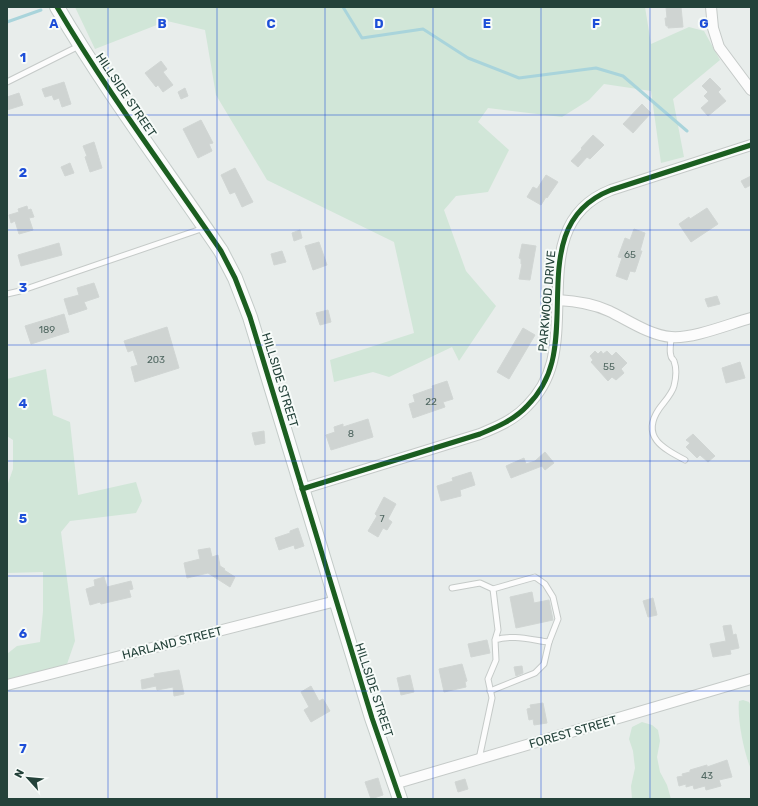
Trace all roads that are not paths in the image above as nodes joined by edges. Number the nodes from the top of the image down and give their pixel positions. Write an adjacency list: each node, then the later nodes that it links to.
1 (57, 7): 3 (street, HILLSIDE STREET)
2 (711, 7): 5 (street)
3 (80, 45): 4 (lane); 7 (street, HILLSIDE STREET)
4 (7, 82)
5 (751, 90)
6 (751, 145): 9 (street, PARKWOOD DRIVE)
7 (205, 228): 8 (lane); 13 (street, HILLSIDE STREET)
8 (7, 294)
9 (558, 300): 11 (street); 13 (street, PARKWOOD DRIVE)
10 (751, 318): 11 (street)
11 (671, 337): 12 (lane)
12 (685, 460)
13 (302, 489): 16 (street, HILLSIDE STREET)
14 (452, 588): 15 (lane)
15 (493, 588): 17 (lane); 18 (lane)
16 (336, 601): 20 (street, HARLAND STREET); 23 (street, HILLSIDE STREET)
17 (495, 640): 18 (lane); 21 (lane)
18 (549, 642): 21 (lane)
19 (751, 679): 22 (street, FOREST STREET)
20 (7, 685)
21 (490, 691): 22 (lane)
22 (479, 760): 23 (street, FOREST STREET)
23 (394, 784): 24 (street, HILLSIDE STREET)
24 (400, 799)

